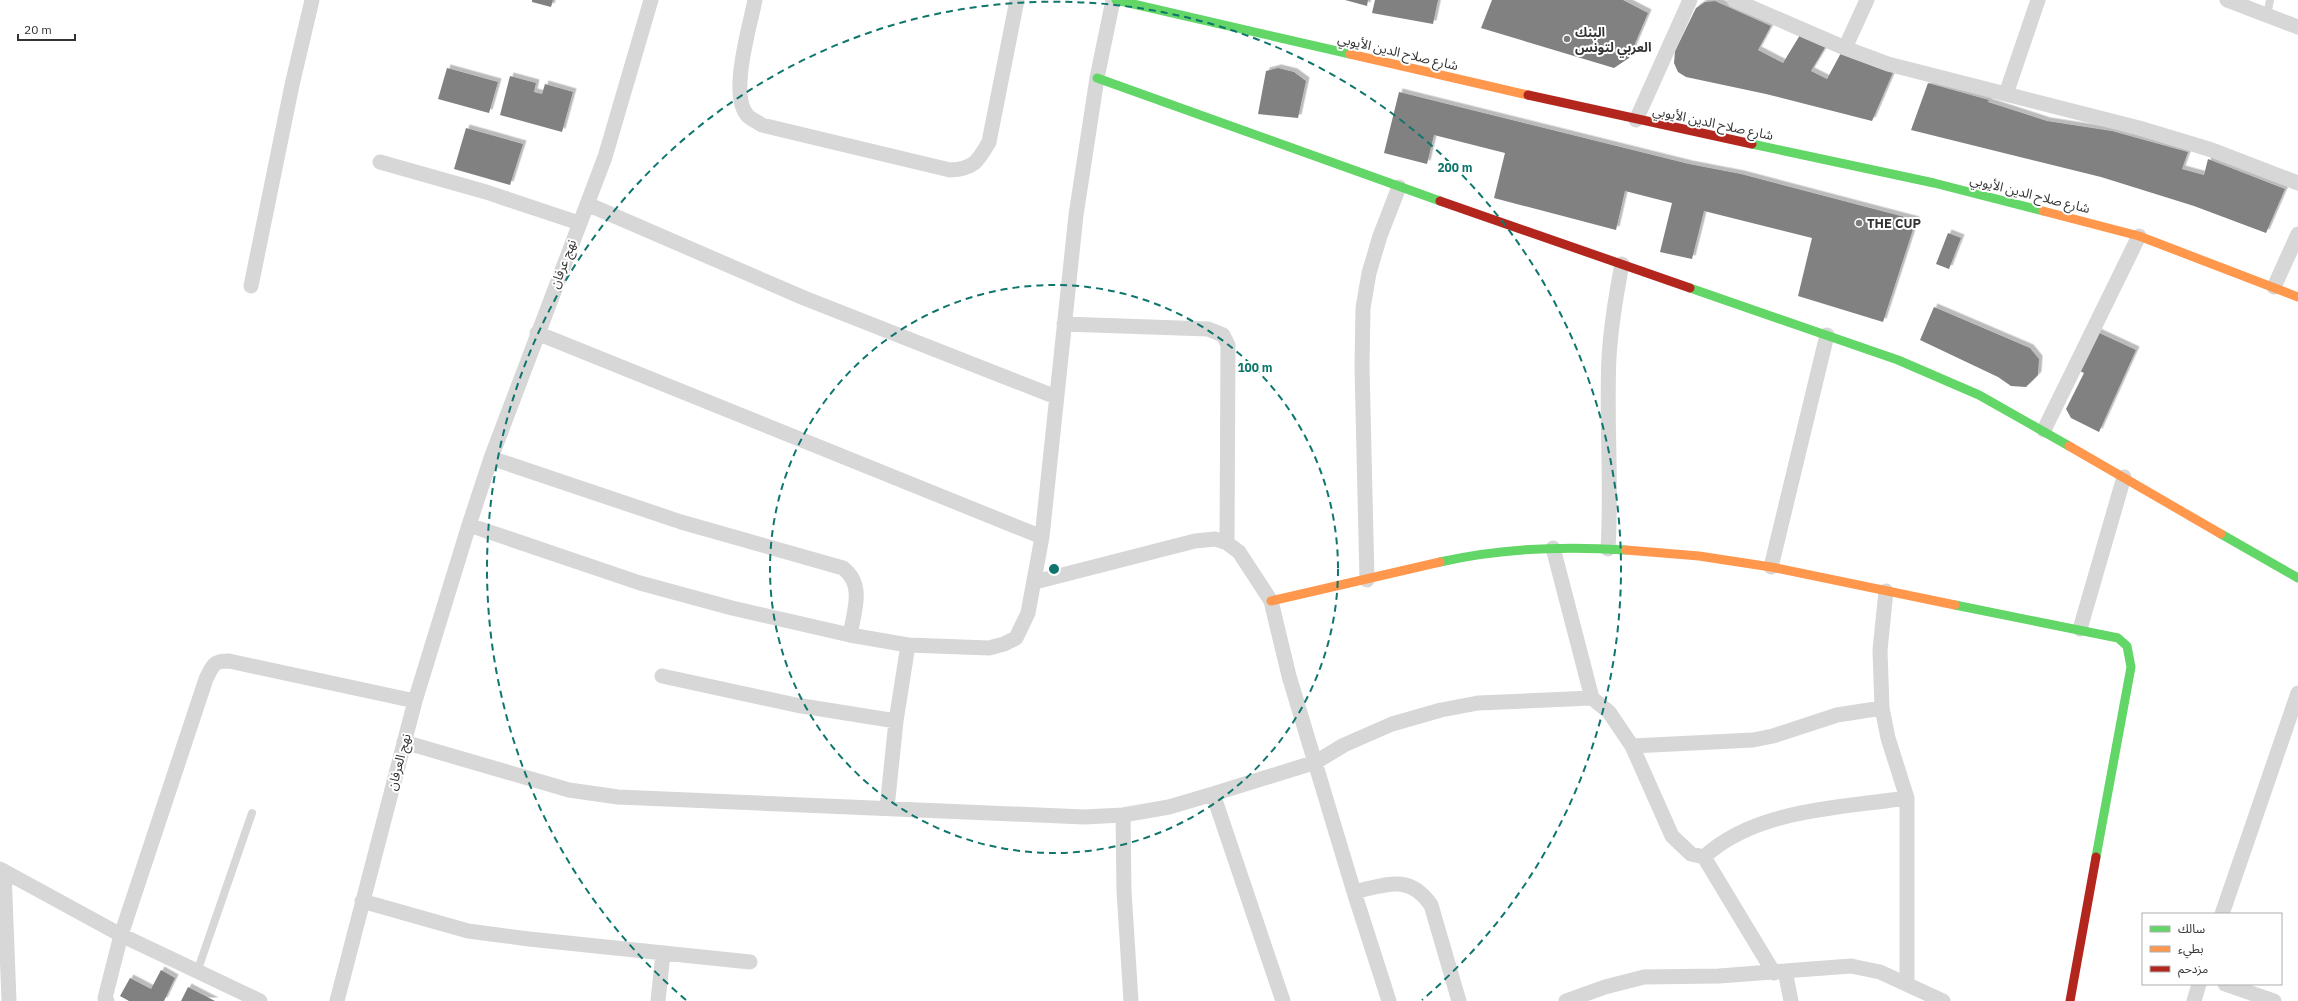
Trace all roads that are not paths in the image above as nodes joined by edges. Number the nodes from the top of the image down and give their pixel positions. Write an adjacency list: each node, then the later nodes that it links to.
1 (312, 0): 25 (street)
2 (651, 0): 20 (street, نهج عرفان)
3 (755, 0): 4 (street)
4 (1017, 0)
5 (1115, 0): 14 (street); 16 (street, شارع صلاح الدين الأيوبي)
6 (1690, 0): 16 (street)
7 (1734, 0): 13 (street)
8 (1867, 0): 13 (street)
9 (2038, 0): 15 (street)
10 (2227, 0): 11 (street)
11 (2268, 7): 12 (street)
12 (2298, 27)
13 (1845, 48): 15 (street)
14 (1097, 78): 19 (street); 28 (street)
15 (2006, 94): 18 (street)
16 (1636, 120): 23 (street, شارع صلاح الدين الأيوبي)
17 (380, 162): 21 (street)
18 (2298, 183)
19 (1399, 187): 24 (street); 42 (street)
20 (587, 204): 21 (street, نهج عرفان); 31 (street)
21 (579, 223): 29 (street, نهج عرفان)
22 (2298, 234): 26 (street)
23 (2139, 236): 26 (street, شارع صلاح الدين الأيوبي); 32 (street)
24 (1622, 264): 30 (street); 39 (street)
25 (251, 286)
26 (2274, 287): 27 (street, شارع صلاح الدين الأيوبي)
27 (2298, 297)
28 (1064, 324): 31 (street); 37 (street)
29 (537, 333): 33 (street, نهج عرفان); 36 (street)
30 (1827, 335): 32 (street); 40 (street)
31 (1056, 397): 36 (street)
32 (2044, 430): 34 (street)
33 (491, 458): 35 (street, نهج عرفان); 47 (street)
34 (2124, 476): 41 (street); 46 (street)
35 (469, 526): 47 (street); 52 (street, نهج العرفان)
36 (1042, 537): 43 (street)
37 (1228, 543): 43 (street); 45 (street)
38 (1553, 548): 39 (street); 42 (street); 51 (street)
39 (1608, 549): 40 (street)
40 (1771, 567): 44 (street)
41 (2298, 578)
42 (1367, 580): 45 (street)
43 (1035, 582): 48 (street)
44 (1886, 591): 46 (street); 53 (street)
45 (1271, 601): 57 (street)
46 (2080, 629): 88 (street)
47 (850, 635): 48 (street)
48 (908, 645): 54 (street)
49 (662, 676): 54 (street)
50 (2298, 693): 67 (street)
51 (1592, 698): 56 (street); 57 (street)
52 (415, 701): 55 (street, نهج العرفان); 68 (street)
53 (1882, 708): 56 (street); 59 (street)
54 (896, 721): 60 (street)
55 (404, 742): 60 (street); 66 (street, نهج العرفان)
56 (1632, 746): 63 (street)
57 (1316, 762): 58 (street); 65 (street)
58 (1213, 794): 62 (street); 82 (street)
59 (1907, 798): 63 (street); 73 (street)
60 (887, 808): 62 (street)
61 (252, 813): 71 (lane)
62 (1123, 815): 81 (street)
63 (1704, 857): 72 (street)
64 (2, 870): 68 (street); 76 (street)
65 (1354, 892): 83 (street); 84 (street)
66 (362, 901): 69 (street); 79 (street, نهج العرفان)
67 (2222, 913)
68 (121, 935): 71 (street); 77 (street)
69 (663, 953): 70 (street); 80 (street)
70 (750, 962)
71 (197, 972): 78 (street)
72 (1780, 972): 73 (street); 85 (street); 86 (street)
73 (1907, 983): 87 (street)
74 (2199, 985): 89 (street)
75 (2228, 985): 90 (street)
76 (9, 1001)
77 (107, 1001)
78 (260, 1001)
79 (337, 1001)
80 (658, 1001)
81 (1131, 1001)
82 (1283, 1001)
83 (1389, 1001)
84 (1459, 1001)
85 (1566, 1001)
86 (1792, 1001)
87 (1943, 1001)
88 (2070, 1001)
89 (2194, 1001)
90 (2274, 1001)

